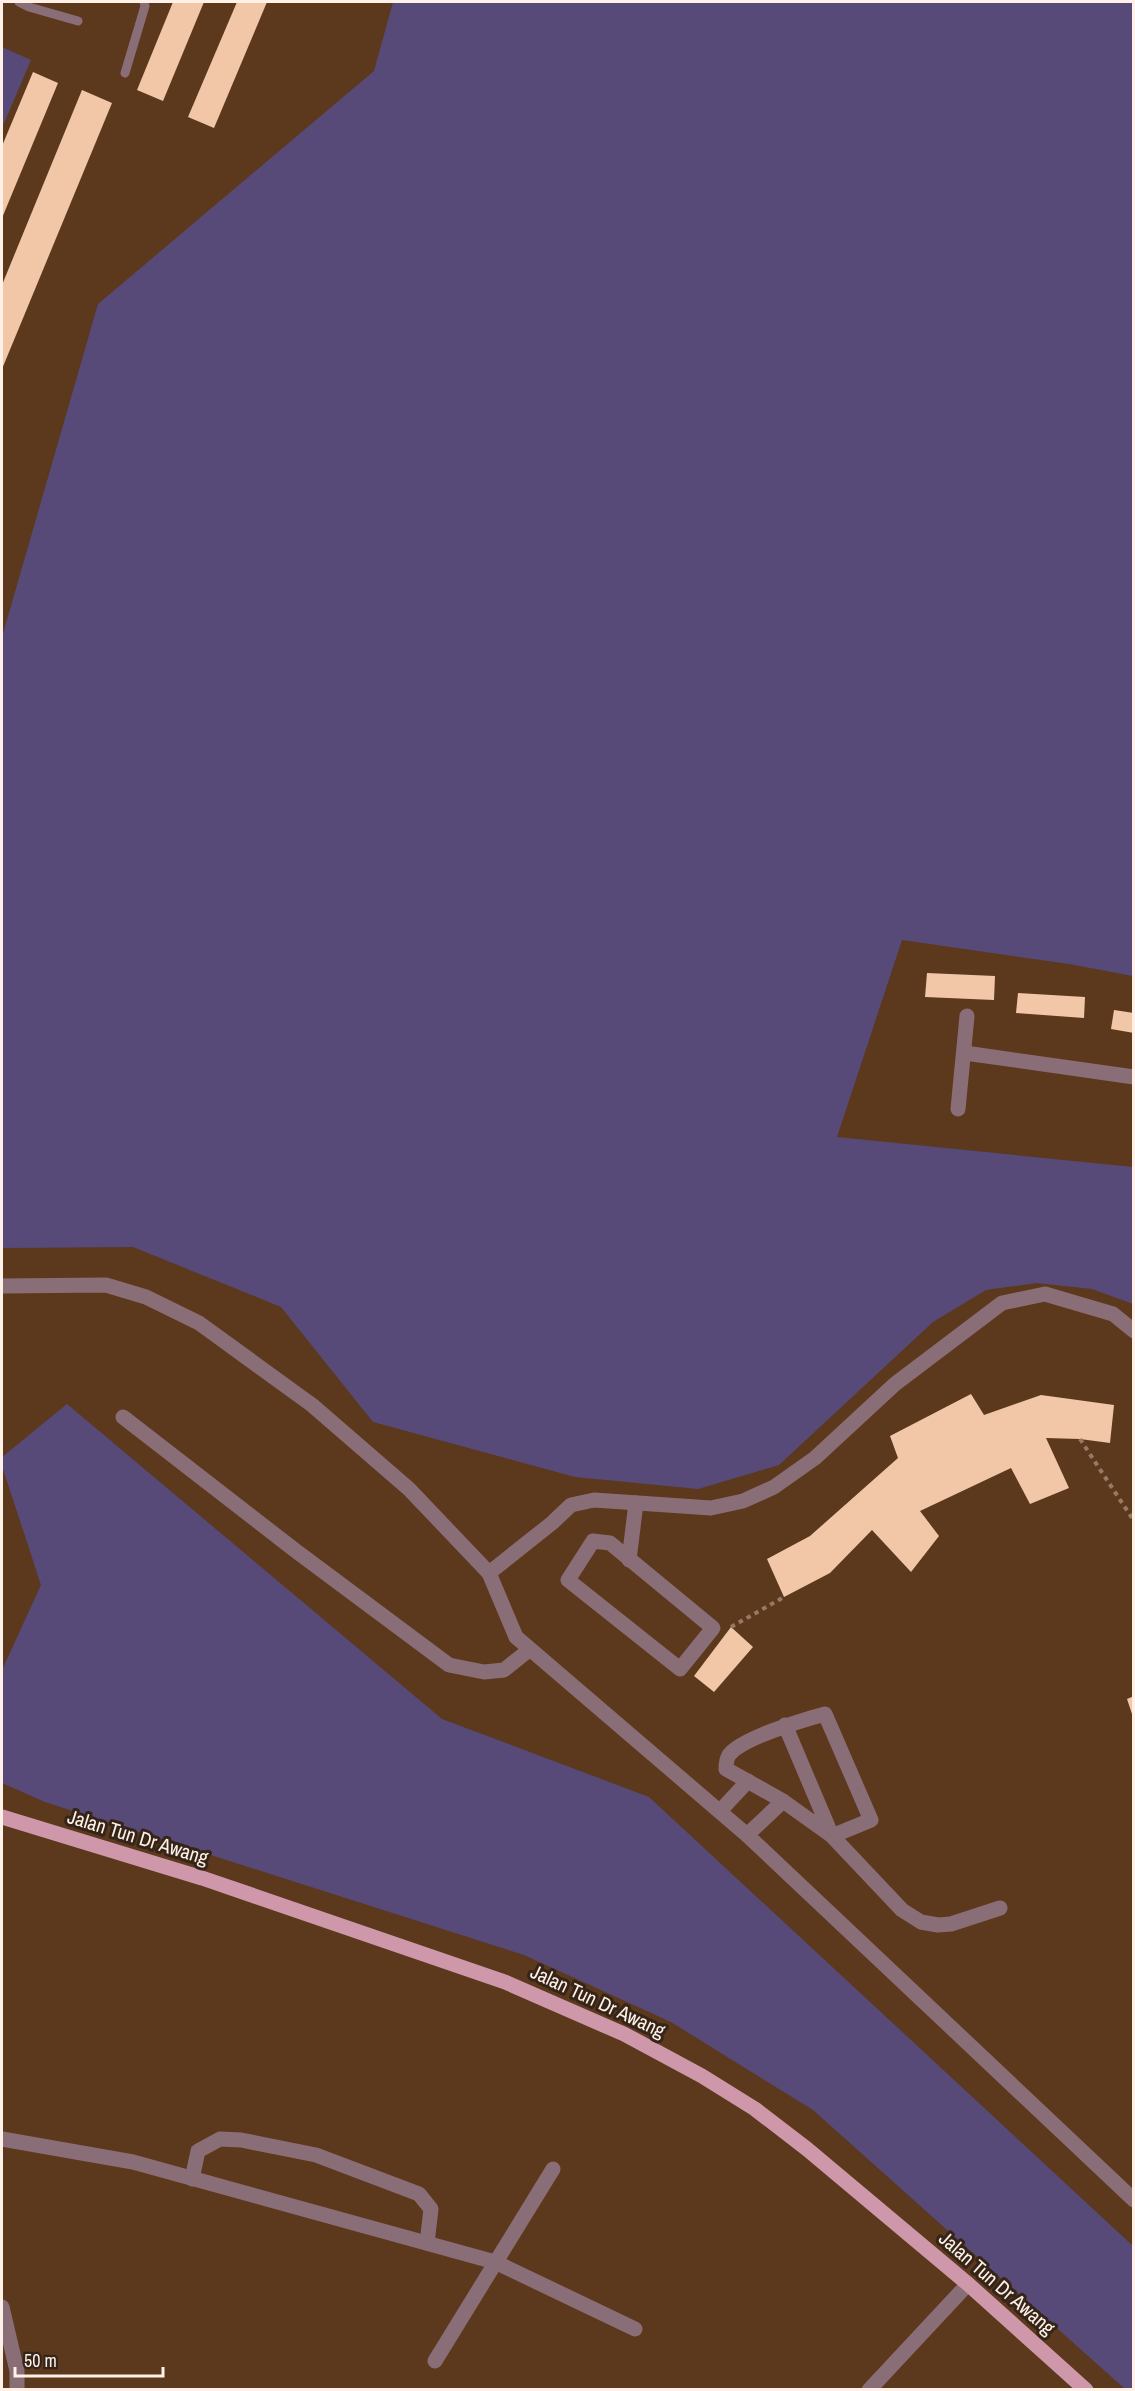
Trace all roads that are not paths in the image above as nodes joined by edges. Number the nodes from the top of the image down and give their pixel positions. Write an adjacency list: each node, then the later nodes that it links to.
1 (19, 2): 3 (lane)
2 (144, 2): 4 (lane)
3 (78, 21)
4 (125, 73)
5 (967, 1016): 6 (street)
6 (964, 1053): 7 (street); 8 (street)
7 (1134, 1077)
8 (958, 1109)
9 (2, 1286): 14 (street)
10 (1134, 1331): 12 (street)
11 (123, 1417): 15 (street)
12 (636, 1503): 13 (street); 14 (street)
13 (629, 1560): 13 (street)
14 (489, 1574): 15 (street)
15 (529, 1650): 19 (street)
16 (785, 1725): 17 (street); 22 (street); 22 (street)
17 (748, 1781): 18 (street); 19 (street)
18 (783, 1801): 21 (street); 22 (street)
19 (720, 1811): 21 (street)
20 (2, 1816): 30 (main road, Jalan Tun Dr Awang)
21 (747, 1835): 27 (street)
22 (832, 1836): 23 (street)
23 (1000, 1908)
24 (2, 2139): 26 (street)
25 (553, 2169): 29 (street)
26 (192, 2179): 28 (street); 28 (street)
27 (1134, 2200)
28 (426, 2243): 29 (street)
29 (495, 2262): 32 (street); 33 (street)
30 (968, 2284): 35 (street); 36 (main road, Jalan Tun Dr Awang)
31 (2, 2307): 34 (street)
32 (635, 2329)
33 (435, 2361)
34 (17, 2390)
35 (869, 2390)
36 (1086, 2390)

